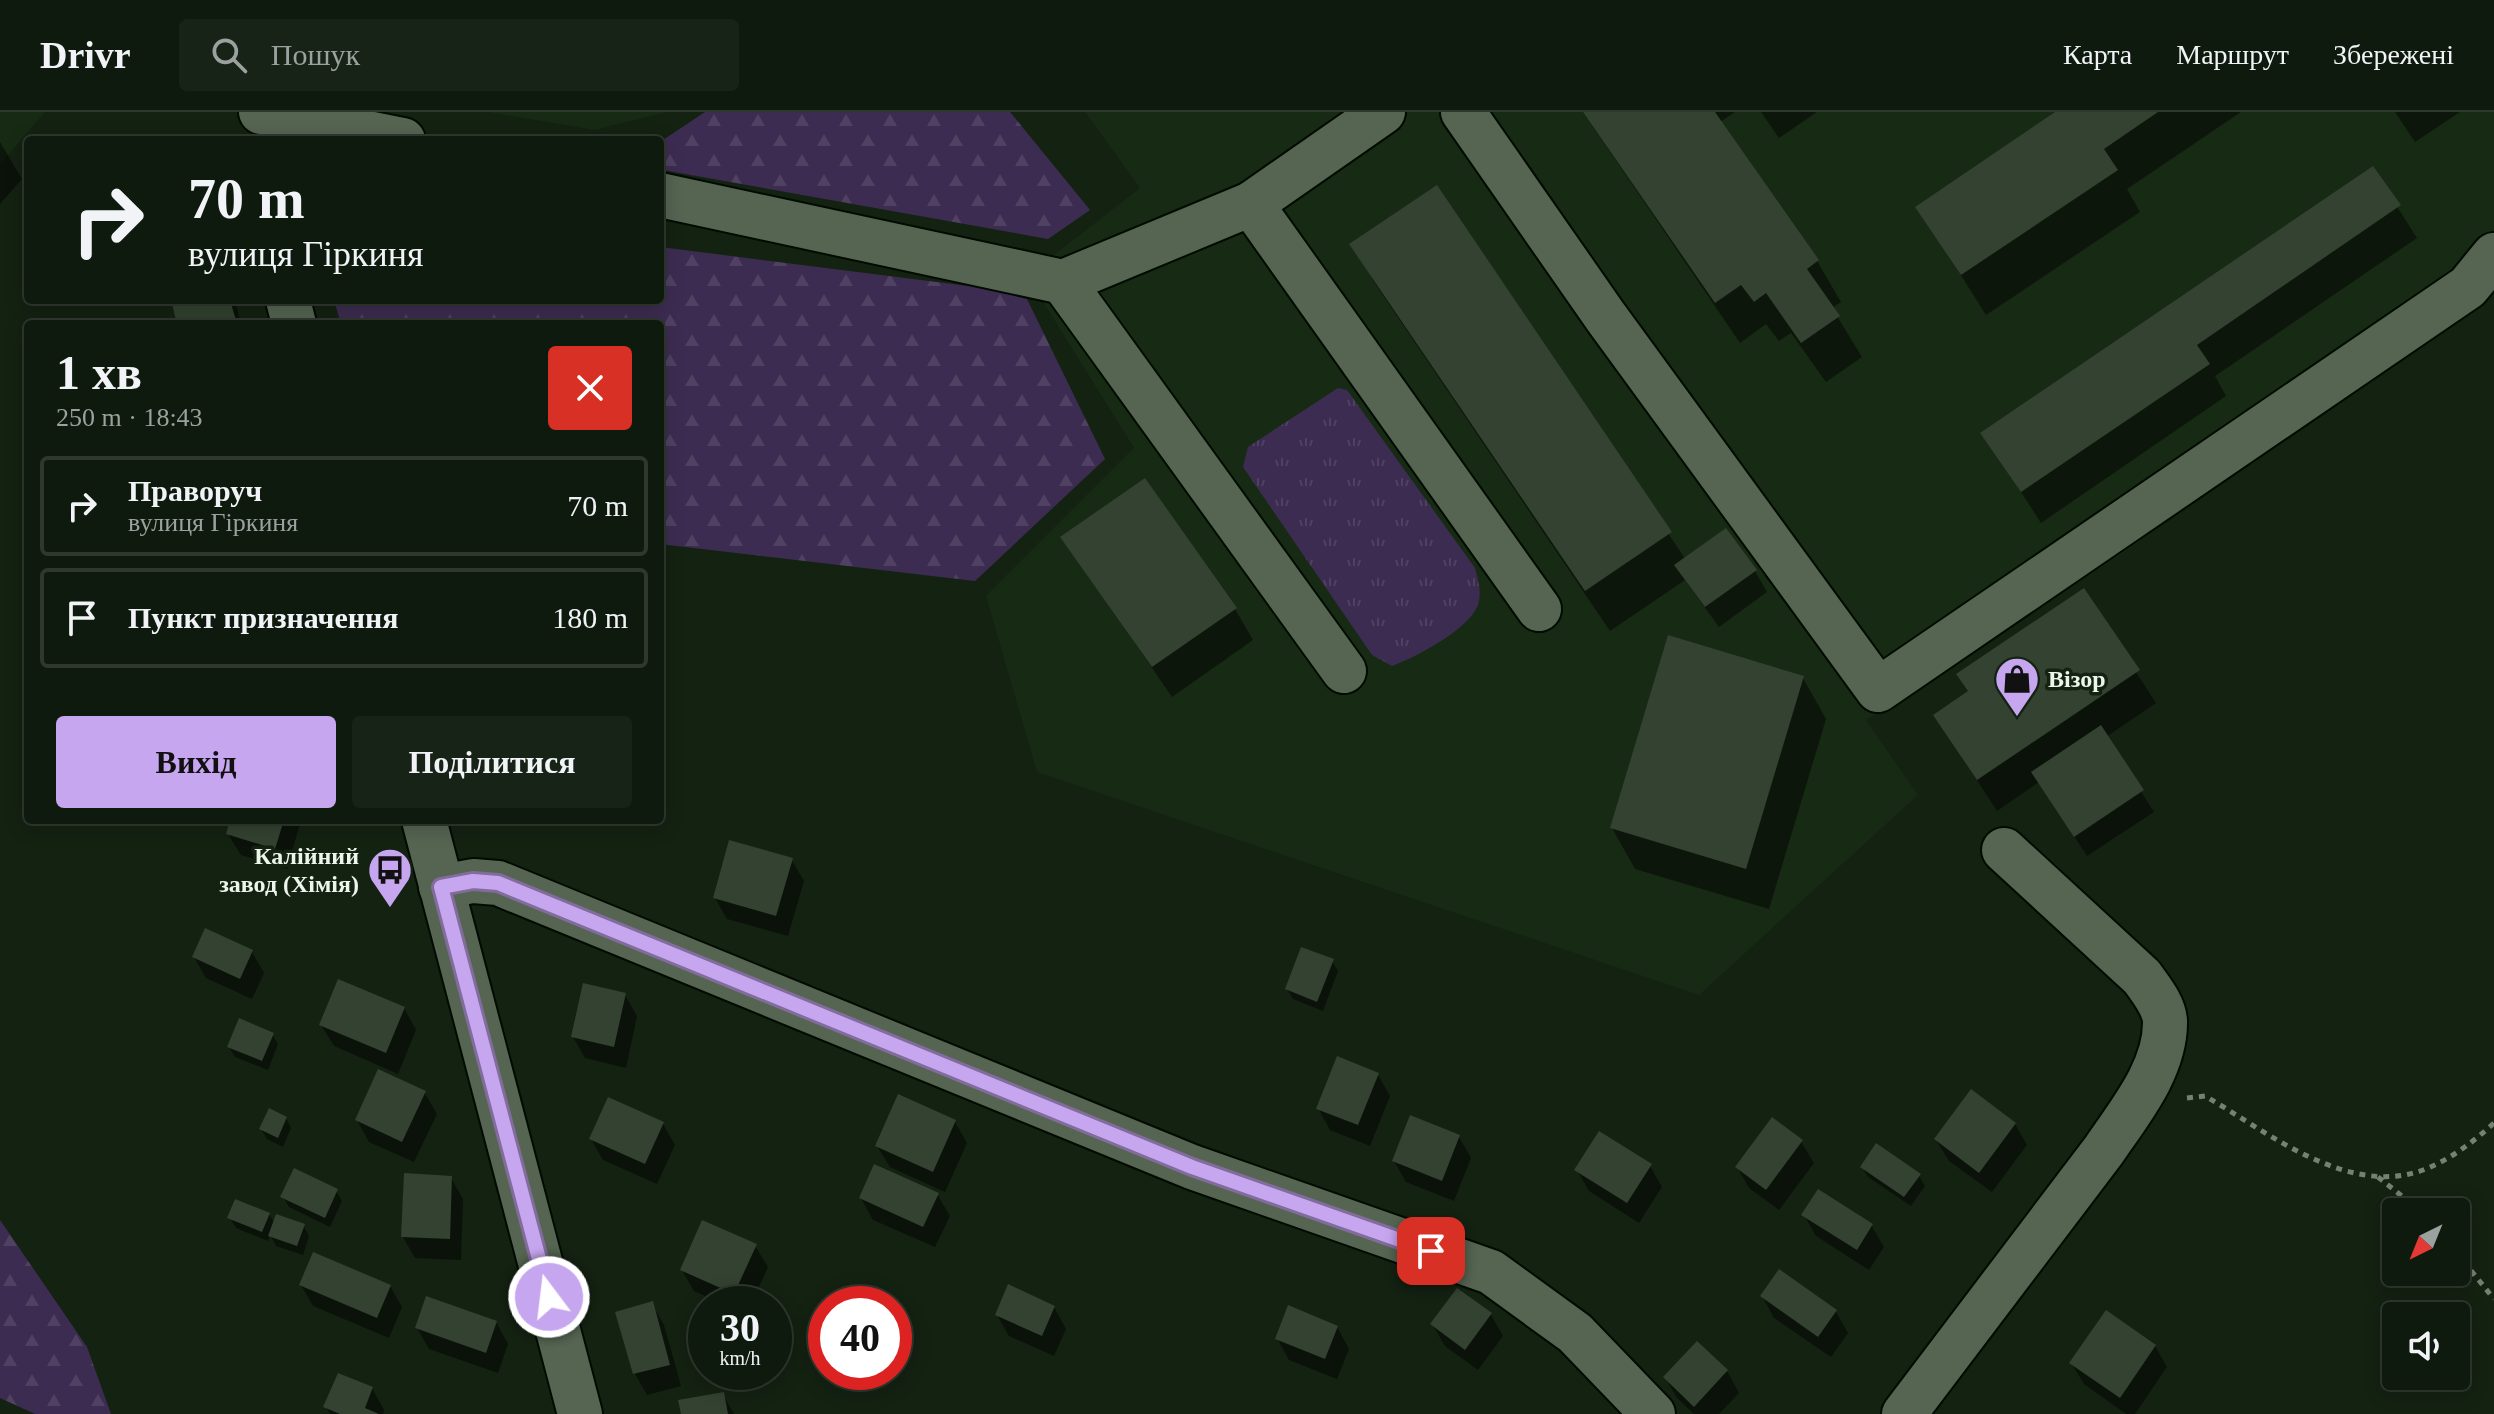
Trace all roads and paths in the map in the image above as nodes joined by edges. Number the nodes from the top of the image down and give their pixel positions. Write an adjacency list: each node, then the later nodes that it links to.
1 (239, 112): 5 (street)
2 (261, 112): 6 (street)
3 (1383, 112): 8 (street)
4 (1463, 112): 9 (street)
5 (245, 136)
6 (383, 136)
7 (664, 196): 10 (street)
8 (1251, 204): 10 (street); 11 (street)
9 (2494, 255)
10 (1063, 282): 12 (street)
11 (1539, 609)
12 (1344, 671)
13 (425, 824): 15 (street)
14 (2004, 850): 16 (street)
15 (441, 887): 22 (street); 23 (street)
16 (2134, 1105): 18 (path); 24 (street)
17 (2494, 1123): 18 (path)
18 (2377, 1176): 19 (path)
19 (2404, 1198)
20 (2470, 1269): 21 (path)
21 (2494, 1299)
22 (580, 1414)
23 (1653, 1414)
24 (1904, 1414)

